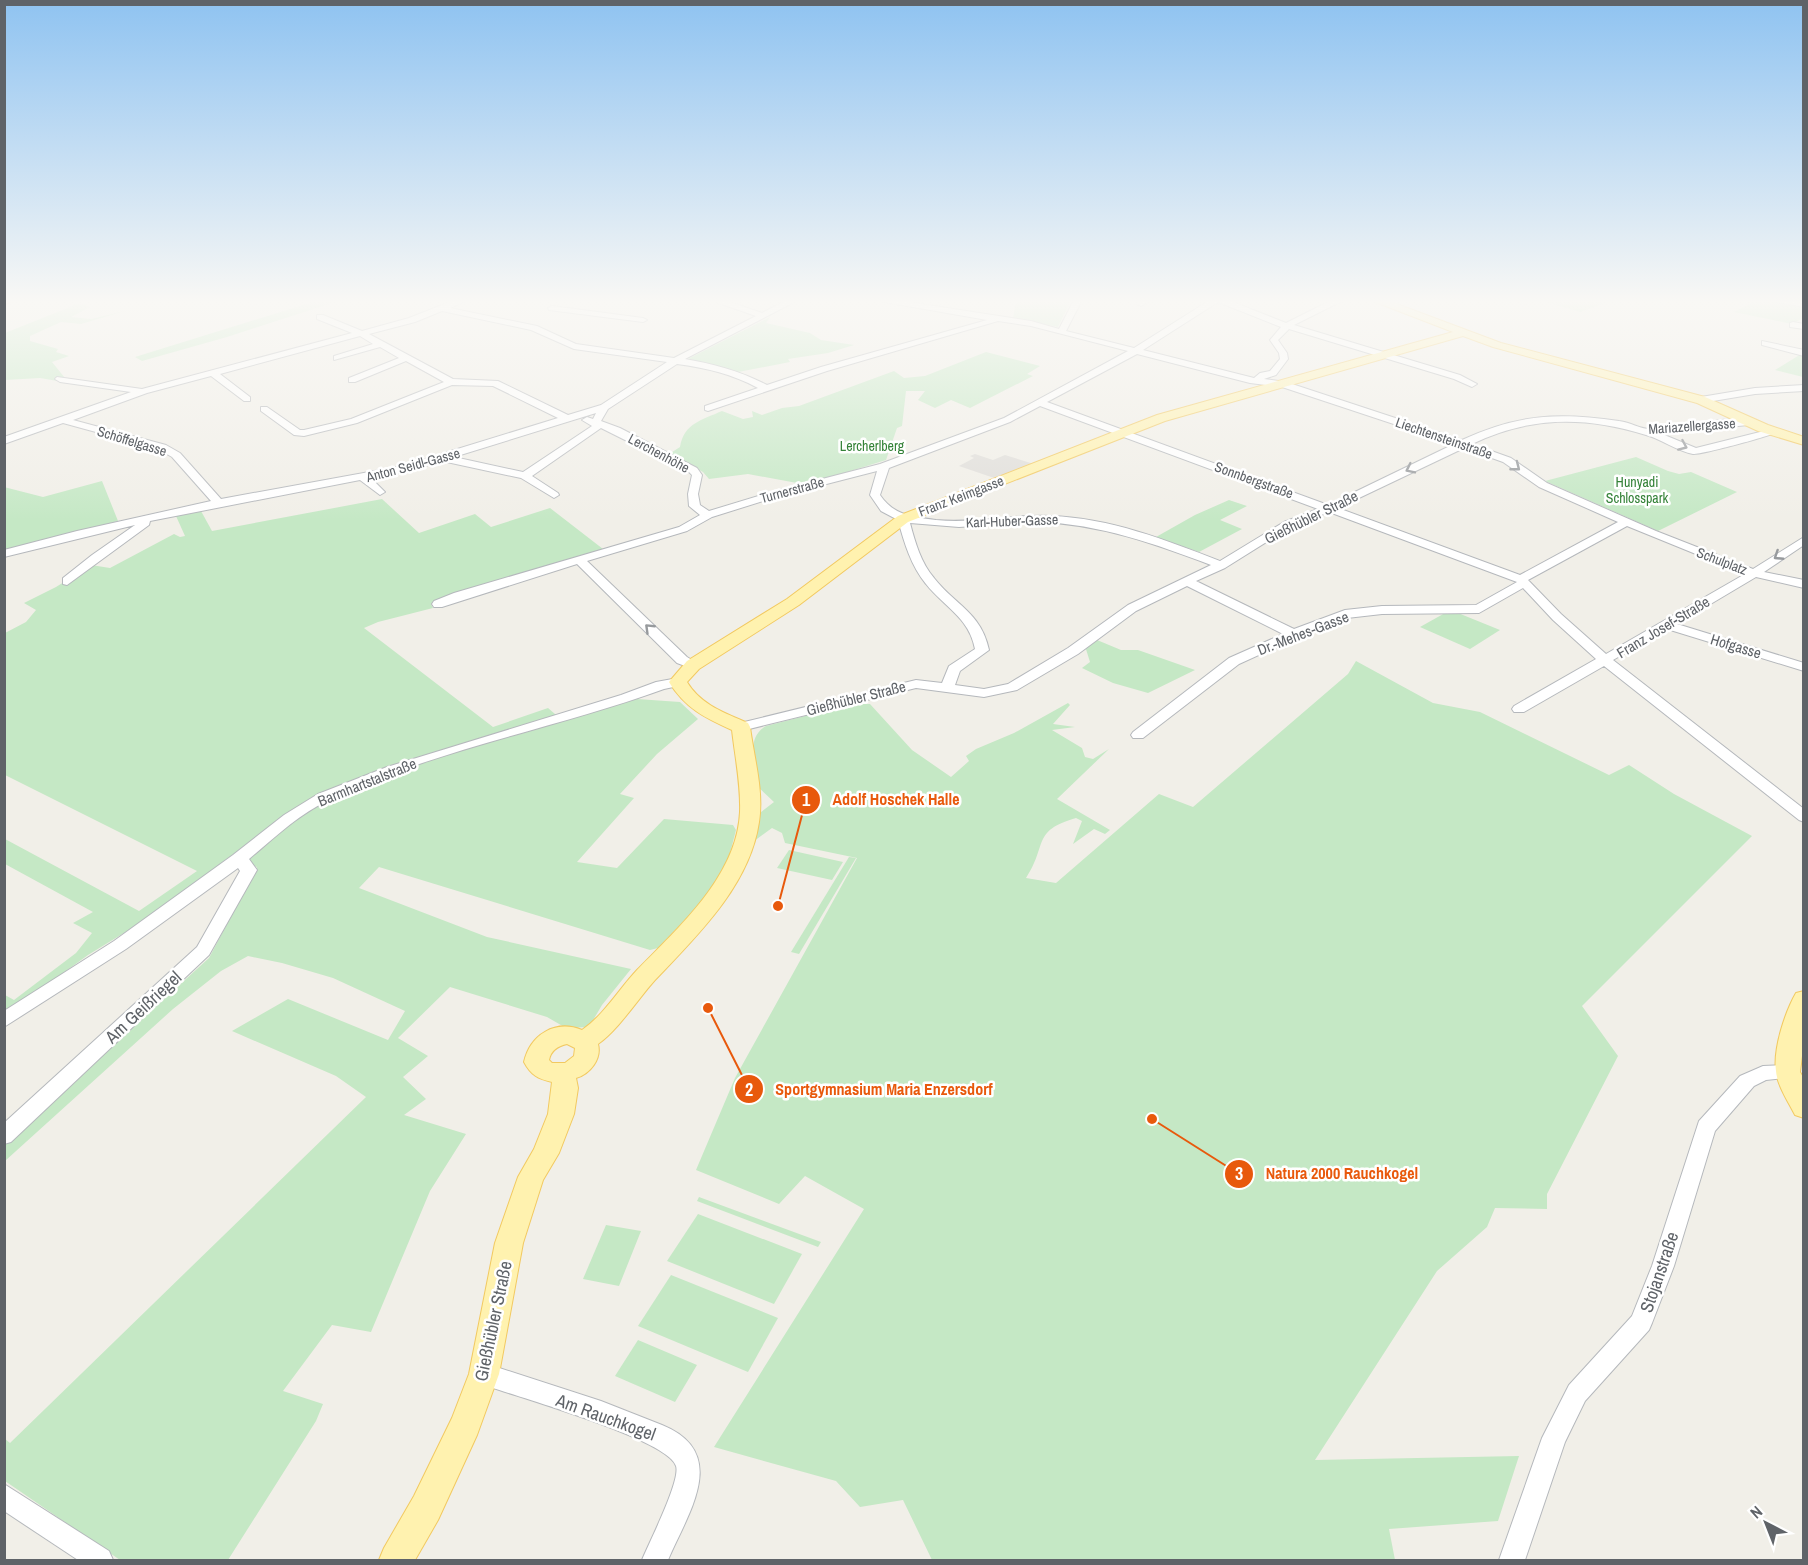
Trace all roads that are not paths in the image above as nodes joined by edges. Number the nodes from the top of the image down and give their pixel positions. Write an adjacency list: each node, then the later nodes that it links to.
1 (213, 373): 21 (street); 22 (street)
2 (369, 373): 14 (street)
3 (434, 373): 16 (street)
4 (656, 373): 25 (street, Anton Seidl-Gasse)
5 (733, 373): 19 (street)
6 (815, 373): 19 (street)
7 (1095, 373): 24 (street, Turnerstraße)
8 (1224, 373): 15 (street, Liechtensteinstraße)
9 (1273, 373): 15 (street)
10 (1321, 373): 17 (main road, Franz Keimgasse)
11 (1444, 373): 18 (street)
12 (1600, 373): 23 (main road)
13 (60, 379): 21 (street)
14 (352, 380)
15 (1256, 381): 17 (street, Liechtensteinstraße)
16 (451, 382): 27 (street); 28 (street, Lerchenhöhe)
17 (1283, 384): 35 (main road, Franz Keimgasse); 38 (street, Liechtensteinstraße)
18 (1472, 384)
19 (765, 388): 26 (street)
20 (1803, 388): 23 (street)
21 (144, 391): 29 (street)
22 (247, 399)
23 (1701, 400): 30 (main road)
24 (1040, 403): 35 (street, Sonnbergstraße); 41 (street, Turnerstraße)
25 (604, 407): 28 (street, Anton Seidl-Gasse); 31 (street)
26 (708, 408)
27 (264, 409)
28 (571, 418): 31 (street, Lerchenhöhe); 40 (street, Anton Seidl-Gasse)
29 (62, 420): 36 (street); 46 (street, Schöffelgasse)
30 (1748, 422): 32 (street, Mariazellergasse); 34 (main road)
31 (595, 423): 42 (street); 48 (street, Lerchenhöhe)
32 (1686, 429): 33 (street, Mariazellergasse); 39 (street)
33 (1648, 432): 38 (street, Mariazellergasse); 39 (street, one-way to 39)
34 (1772, 432): 37 (main road); 39 (street)
35 (1121, 434): 47 (street, Sonnbergstraße); 50 (main road, Franz Keimgasse)
36 (4, 441)
37 (1803, 441)
38 (1463, 444): 47 (street, Gießhübler Straße, one-way to 47); 51 (street, Liechtensteinstraße, one-way to 51)
39 (1719, 445)
40 (444, 458): 42 (street); 43 (street, Anton Seidl-Gasse)
41 (884, 466): 48 (street, Turnerstraße); 50 (street)
42 (525, 476): 45 (street)
43 (364, 478): 44 (street); 46 (street, Anton Seidl-Gasse)
44 (380, 492)
45 (554, 495)
46 (218, 503): 49 (street, Anton Seidl-Gasse)
47 (1330, 508): 55 (street, Gießhübler Straße); 59 (street, Sonnbergstraße)
48 (708, 515): 54 (street, Turnerstraße)
49 (150, 519): 53 (street, Anton Seidl-Gasse); 57 (street)
50 (903, 519): 55 (street, Karl-Huber-Gasse); 65 (main road, Franz Keimgasse); 68 (street)
51 (1626, 522): 56 (street, Schulplatz); 59 (street)
52 (1803, 540): 56 (street, Franz Josef-Straße, one-way to 56)
53 (4, 554)
54 (580, 561): 61 (street, Turnerstraße); 65 (street, one-way to 54)
55 (1221, 565): 58 (street, Gießhübler Straße)
56 (1753, 573): 60 (street, Schulplatz); 62 (street, Franz Josef-Straße)
57 (67, 581)
58 (1186, 581): 63 (street); 68 (street, Gießhübler Straße)
59 (1522, 581): 63 (street, Dr.-Mehes-Gasse); 64 (street)
60 (1803, 584)
61 (438, 604)
62 (1668, 625): 64 (street, Franz Josef-Straße); 66 (street, Hofgasse)
63 (1293, 634): 71 (street, Dr.-Mehes-Gasse)
64 (1606, 661): 69 (street, Franz Josef-Straße); 72 (street)
65 (693, 665): 67 (main road, Franz Keimgasse)
66 (1803, 667)
67 (678, 682): 70 (main road); 73 (street, Barmhartstalstraße)
68 (948, 687): 70 (street, Gießhübler Straße)
69 (1519, 709)
70 (741, 727): 76 (main road)
71 (1138, 735)
72 (1803, 817)
73 (239, 859): 75 (street, Barmhartstalstraße); 80 (street, Am Geißriegel)
74 (1803, 999): 77 (main road)
75 (4, 1020)
76 (583, 1041): 78 (main road); 78 (main road)
77 (1788, 1072): 79 (main road); 86 (street, Stojanstraße)
78 (563, 1073): 81 (main road, Gießhübler Straße)
79 (1803, 1108)
80 (4, 1136)
81 (484, 1374): 84 (main road, Gießhübler Straße); 85 (street, Am Rauchkogel)
82 (4, 1496): 83 (street)
83 (100, 1560)
84 (396, 1560)
85 (655, 1560)
86 (1512, 1560)

